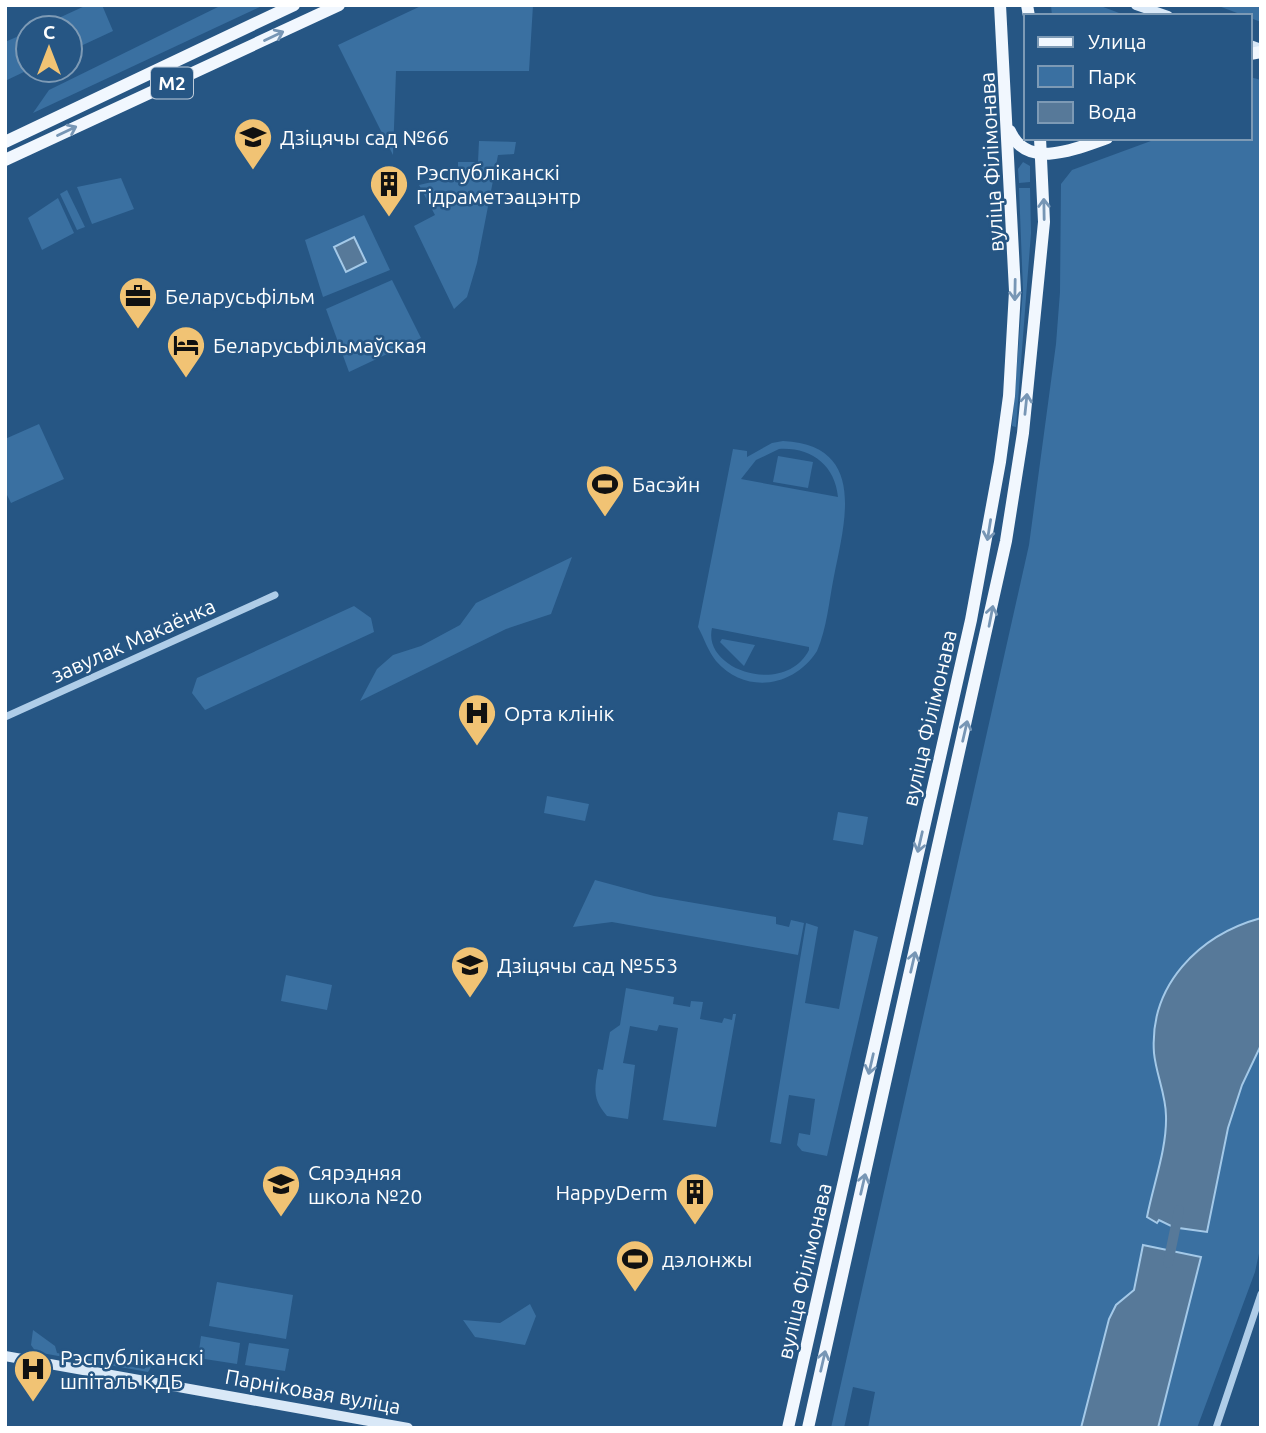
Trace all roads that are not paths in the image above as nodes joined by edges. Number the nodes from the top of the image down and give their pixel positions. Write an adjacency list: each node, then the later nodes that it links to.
1 (294, 5): 9 (main road, М2)
2 (339, 5): 11 (main road, М2, one-way to 2)
3 (1000, 5): 6 (main road, вуліца Філімонава)
4 (1136, 5): 5 (street)
5 (1162, 14)
6 (1008, 124): 10 (main road); 12 (main road, вуліца Філімонава, one-way to 12)
7 (1040, 140): 10 (main road, вуліца Філімонава)
8 (1101, 140): 10 (main road)
9 (5, 142)
10 (1041, 153): 13 (main road, вуліца Філімонава, one-way to 10)
11 (5, 160)
12 (1000, 462): 13 (main road); 16 (main road, вуліца Філімонава, one-way to 16)
13 (1018, 465): 17 (main road, вуліца Філімонава, one-way to 13)
14 (275, 595): 15 (street, завулак Макаёнка)
15 (5, 717)
16 (906, 908): 17 (main road); 18 (main road, вуліца Філімонава)
17 (925, 912): 19 (main road, вуліца Філімонава, one-way to 17)
18 (880, 1027): 19 (main road); 20 (main road, вуліца Філімонава, one-way to 20)
19 (898, 1031): 21 (main road, вуліца Філімонава, one-way to 19)
20 (829, 1246): 21 (main road); 25 (main road, вуліца Філімонава)
21 (848, 1250): 26 (main road, вуліца Філімонава, one-way to 21)
22 (1261, 1294): 27 (street)
23 (5, 1356): 24 (street, Парніковая вуліца)
24 (408, 1428)
25 (788, 1428)
26 (808, 1428)
27 (1216, 1428)

